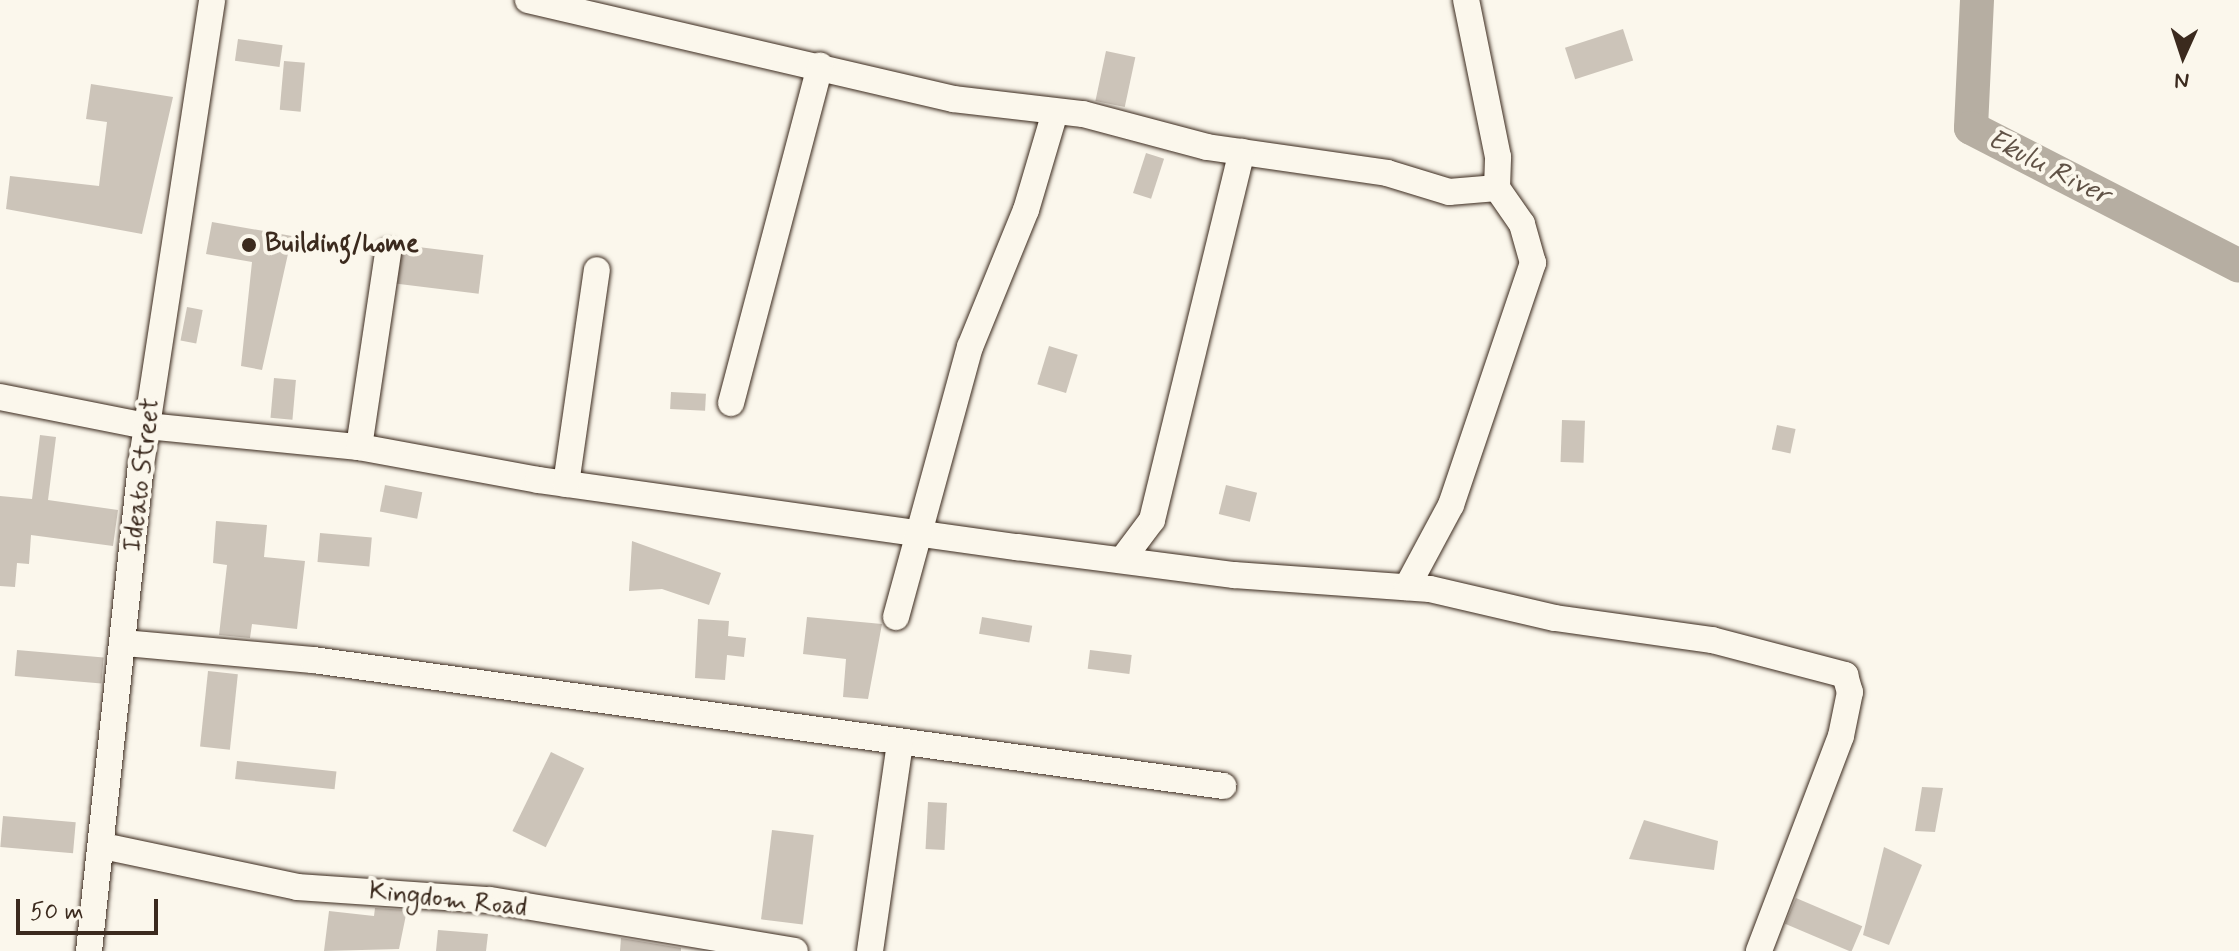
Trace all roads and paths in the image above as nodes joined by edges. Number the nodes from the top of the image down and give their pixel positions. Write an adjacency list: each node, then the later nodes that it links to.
1 (212, 0): 12 (street, Ideato Street)
2 (528, 0): 4 (street)
3 (1466, 0): 7 (street)
4 (820, 66): 5 (street); 11 (street)
5 (1055, 112): 6 (street); 15 (street)
6 (1242, 152): 7 (street); 16 (street)
7 (1497, 188): 17 (street)
8 (388, 252): 13 (street)
9 (597, 270): 14 (street)
10 (0, 397): 12 (street)
11 (731, 403)
12 (147, 426): 13 (street); 19 (street, Ideato Street)
13 (359, 447): 14 (street)
14 (566, 484): 15 (street)
15 (919, 529): 16 (street); 18 (street)
16 (1122, 560): 17 (street)
17 (1407, 587): 26 (street)
18 (896, 617)
19 (125, 643): 20 (street); 22 (street, Ideato Street)
20 (900, 743): 21 (street); 25 (street)
21 (1223, 786)
22 (103, 846): 23 (street, Ideato Street); 24 (street, Kingdom Road)
23 (89, 951)
24 (795, 951)
25 (870, 951)
26 (1759, 951)

